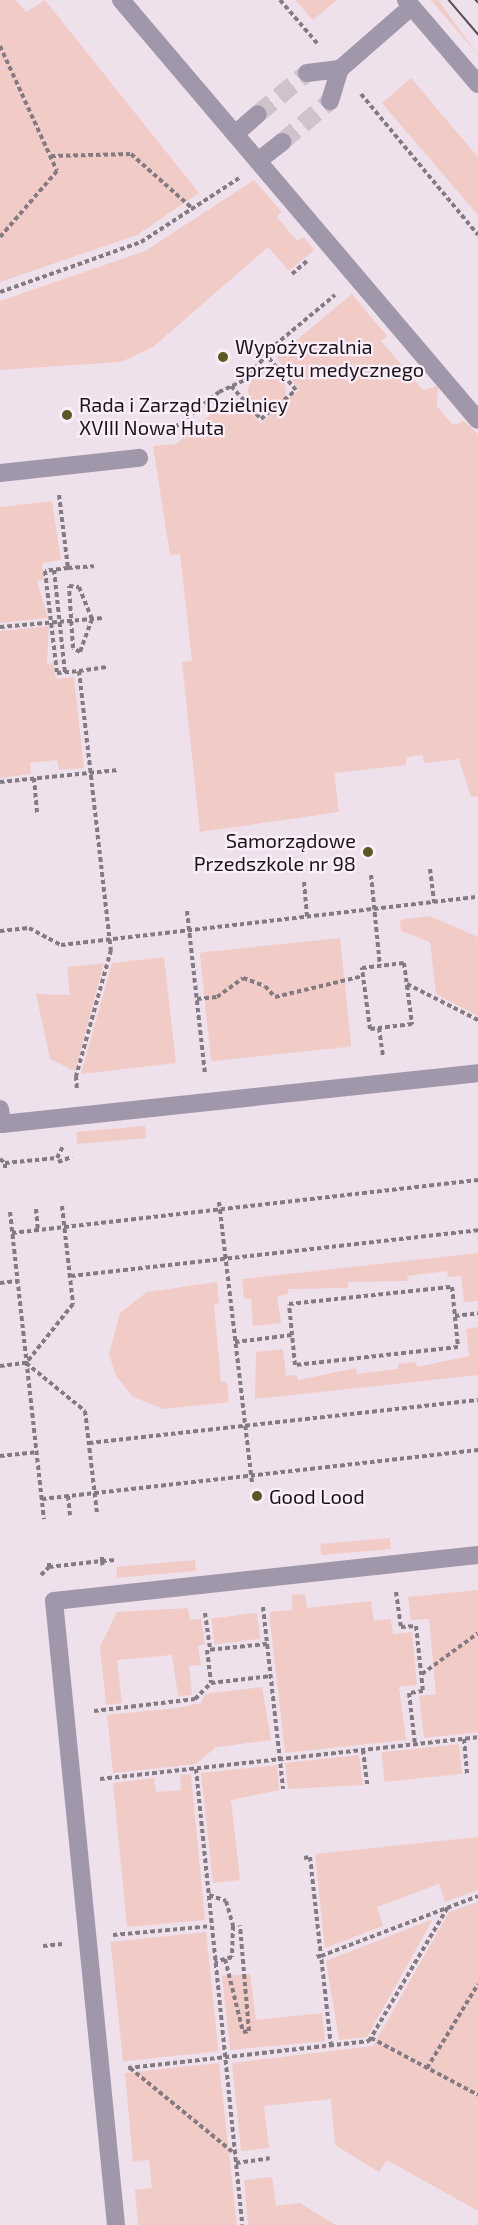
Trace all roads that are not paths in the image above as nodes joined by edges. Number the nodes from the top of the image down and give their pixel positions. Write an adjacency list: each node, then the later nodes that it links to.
1 (121, 0): 8 (street)
2 (409, 3): 3 (street); 5 (street)
3 (340, 69): 4 (street); 6 (street)
4 (307, 73)
5 (478, 84)
6 (330, 101)
7 (258, 114): 8 (street)
8 (235, 134): 10 (street)
9 (282, 142): 10 (street)
10 (258, 162): 11 (street)
11 (478, 420)
12 (139, 458): 13 (street)
13 (0, 473)
14 (478, 1072): 15 (street)
15 (0, 1109)
16 (478, 1556): 17 (street)
17 (116, 2225)

